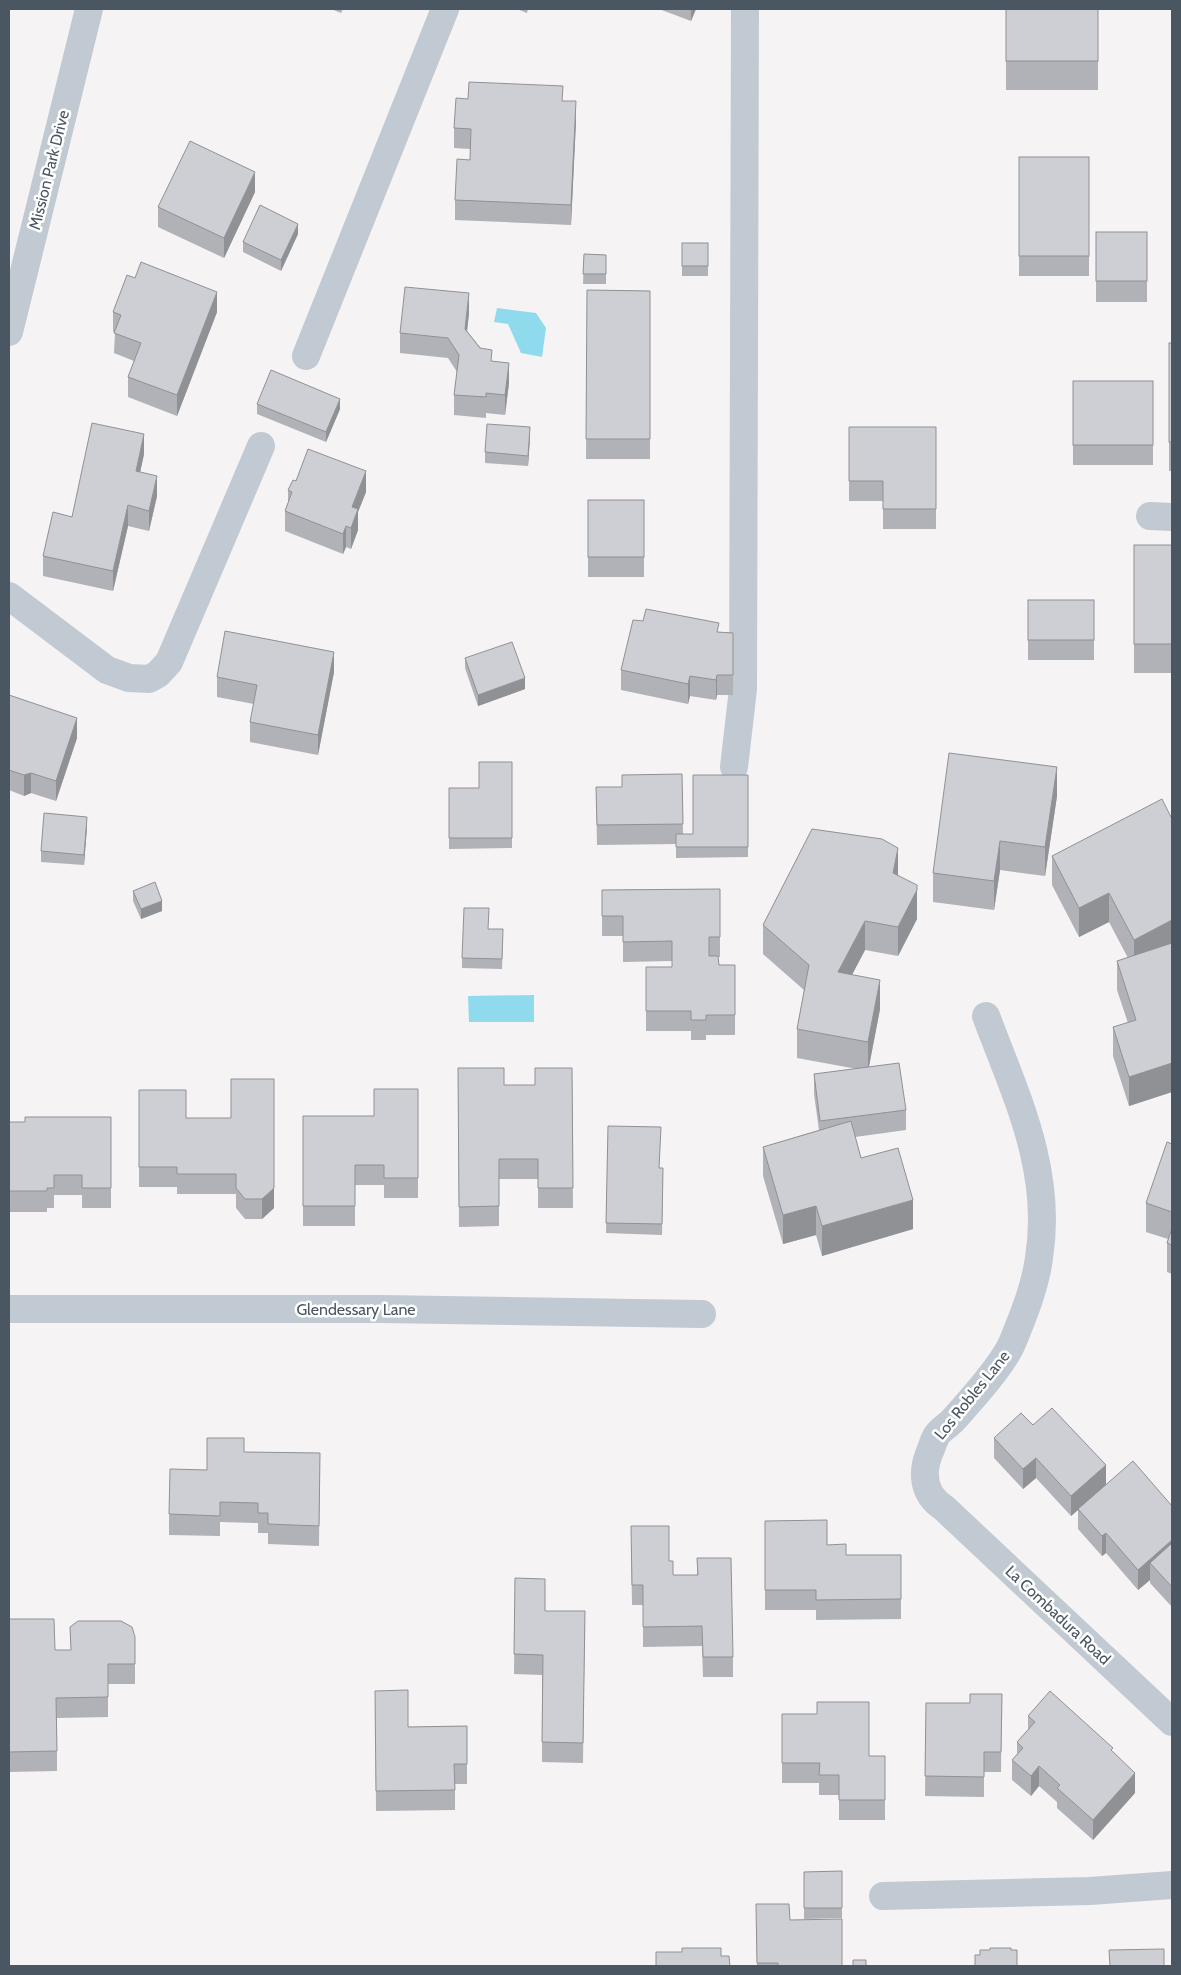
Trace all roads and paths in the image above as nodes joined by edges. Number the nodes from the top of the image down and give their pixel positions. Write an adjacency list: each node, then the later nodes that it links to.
1 (89, 9): 4 (street, Mission Park Drive)
2 (445, 9): 5 (street)
3 (745, 9): 8 (street)
4 (9, 332)
5 (306, 356)
6 (261, 446): 7 (street)
7 (9, 596)
8 (734, 767)
9 (986, 1016): 12 (street, Los Robles Lane)
10 (9, 1309): 11 (street, Glendessary Lane)
11 (702, 1314)
12 (944, 1508): 13 (street, La Combadura Road)
13 (1172, 1722)
14 (1172, 1885): 15 (street)
15 (883, 1896)

